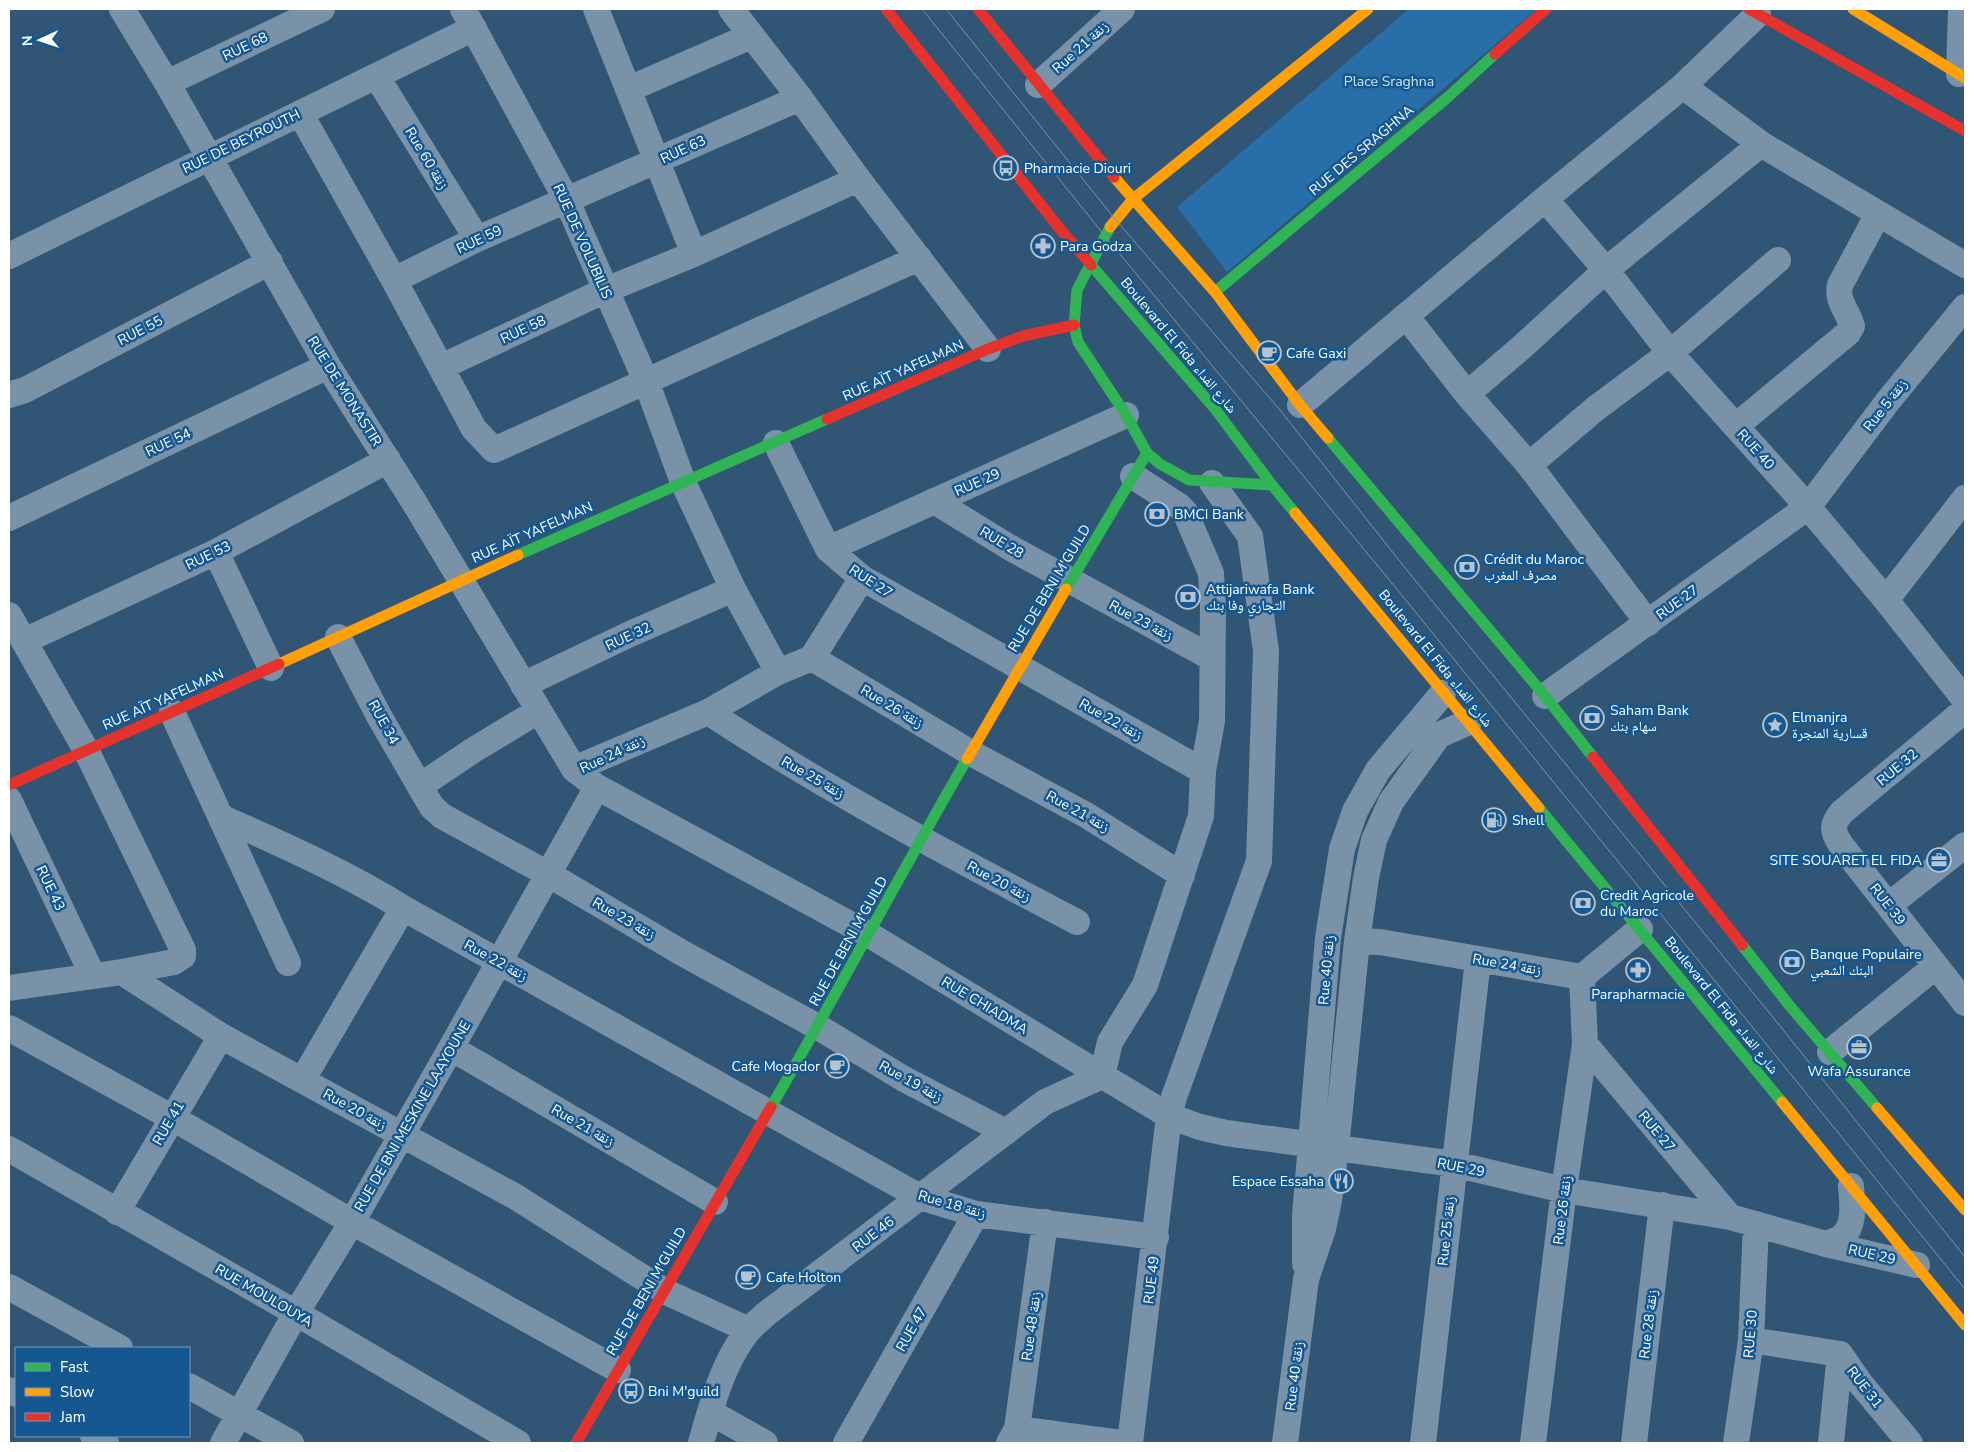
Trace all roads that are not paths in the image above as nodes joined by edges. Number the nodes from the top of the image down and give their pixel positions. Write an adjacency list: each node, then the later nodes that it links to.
1 (322, 9): 17 (street, RUE 68)
2 (731, 9): 14 (street)
3 (886, 9): 38 (street, Boulevard El Fida شارع الفداء)
4 (978, 9): 18 (street)
5 (1121, 9): 18 (street, Rue 21 زنقة)
6 (1368, 9): 28 (street)
7 (1546, 9): 43 (street, RUE DES SRAGHNA)
8 (1853, 9): 15 (street)
9 (1961, 9): 15 (street)
10 (127, 10): 17 (street, RUE DE MONASTIR)
11 (600, 10): 20 (street)
12 (1753, 11): 19 (street); 23 (street)
13 (468, 18): 16 (street, RUE DE BEYROUTH); 30 (street, RUE DE VOLUBILIS)
14 (751, 36): 20 (street); 21 (street)
15 (1962, 76)
16 (377, 77): 22 (street, RUE DE BEYROUTH); 32 (street, Rue 60 زنقة)
17 (167, 84): 25 (street, RUE DE MONASTIR)
18 (1038, 85): 28 (street)
19 (1683, 86): 24 (street); 29 (street)
20 (629, 89): 26 (street)
21 (800, 98): 26 (street, RUE 63); 27 (street)
22 (300, 113): 25 (street, RUE DE BEYROUTH); 41 (street)
23 (1965, 131)
24 (1761, 144): 31 (street); 40 (street)
25 (209, 156): 34 (street, RUE DE BEYROUTH); 37 (street, RUE DE MONASTIR)
26 (658, 160): 30 (street, RUE 63); 33 (street)
27 (858, 179): 33 (street, RUE 58); 35 (street)
28 (1133, 198): 38 (street); 43 (street)
29 (1545, 198): 40 (street, RUE 40); 45 (street)
30 (566, 199): 32 (street, RUE 59); 42 (street, RUE DE VOLUBILIS)
31 (1878, 214): 39 (street); 56 (street)
32 (477, 239): 41 (street, RUE 59)
33 (694, 254): 42 (street, RUE 58)
34 (9, 256)
35 (919, 258): 47 (street); 51 (street)
36 (1778, 260): 48 (street)
37 (270, 262): 49 (street, RUE DE MONASTIR); 53 (street, RUE 55)
38 (1090, 263): 46 (street); 64 (street, Boulevard El Fida شارع الفداء)
39 (1965, 265)
40 (1606, 270): 48 (street, RUE 40); 52 (street)
41 (394, 280): 50 (street)
42 (606, 290): 50 (street, RUE 58); 51 (street, RUE DE VOLUBILIS)
43 (1215, 292): 54 (street)
44 (1965, 307): 67 (street, Rue 5 زنقة)
45 (1406, 316): 52 (street); 54 (street)
46 (1074, 325): 47 (street, RUE AÏT YAFELMAN); 55 (street)
47 (988, 349): 57 (street, RUE AÏT YAFELMAN)
48 (1670, 353): 56 (street, RUE 40); 60 (street)
49 (328, 366): 59 (street, RUE DE MONASTIR); 68 (street, RUE 54)
50 (441, 368): 51 (street)
51 (646, 380): 62 (street, RUE DE VOLUBILIS)
52 (1467, 394): 60 (street)
53 (9, 395)
54 (1300, 404): 87 (street)
55 (1126, 416): 58 (street); 65 (street, RUE 29)
56 (1736, 426): 67 (street, RUE 40)
57 (776, 443): 62 (street, RUE AÏT YAFELMAN); 69 (street, RUE 27)
58 (1147, 452): 61 (street, RUE DE BENI M'GUILD); 63 (street)
59 (388, 460): 70 (street, RUE 53); 72 (street, RUE DE MONASTIR)
60 (1529, 466): 77 (street)
61 (1132, 476): 73 (street, RUE DE BENI M'GUILD); 81 (street)
62 (683, 482): 72 (street, RUE AÏT YAFELMAN); 74 (street, RUE DE VOLUBILIS)
63 (1212, 483): 64 (street); 132 (street, RUE 49)
64 (1272, 485): 86 (street, Boulevard El Fida شارع الفداء)
65 (934, 501): 69 (street, RUE 29); 73 (street, RUE 28)
66 (1963, 505): 75 (street)
67 (1808, 507): 75 (street, RUE 40); 77 (street, RUE 27)
68 (9, 518)
69 (828, 549): 71 (street, RUE 27)
70 (216, 552): 79 (street, RUE 53); 82 (street)
71 (862, 578): 80 (street); 83 (street, RUE 27)
72 (460, 580): 78 (street, RUE AÏT YAFELMAN); 85 (street, RUE DE MONASTIR)
73 (1071, 582): 81 (street, Rue 23 زنقة); 83 (street, RUE DE BENI M'GUILD)
74 (733, 588): 84 (street, RUE DE VOLUBILIS); 85 (street, RUE 32)
75 (1886, 600): 88 (street, RUE 40)
76 (9, 615): 79 (street)
77 (1648, 623): 87 (street, RUE 27)
78 (338, 637): 82 (street, RUE AÏT YAFELMAN); 100 (street, RUE 34)
79 (24, 642): 94 (street)
80 (812, 658): 84 (street, Rue 24 زنقة); 95 (street, Rue 26 زنقة)
81 (1212, 658): 97 (street)
82 (270, 668): 91 (street, RUE AÏT YAFELMAN)
83 (1019, 668): 95 (street, RUE DE BENI M'GUILD); 97 (street, Rue 22 زنقة)
84 (778, 672): 92 (street, Rue 24 زنقة)
85 (523, 685): 90 (street, RUE DE MONASTIR)
86 (1443, 693): 93 (street, Boulevard El Fida شارع الفداء); 136 (street, Rue 40 زنقة)
87 (1545, 696): 128 (street)
88 (1965, 700)
89 (1965, 710): 103 (street, RUE 32)
90 (538, 711): 96 (street, RUE DE MONASTIR); 100 (street)
91 (172, 712): 94 (street, RUE AÏT YAFELMAN); 102 (street)
92 (708, 712): 96 (street, Rue 24 زنقة); 104 (street, Rue 25 زنقة)
93 (1469, 722): 111 (street, Boulevard El Fida شارع الفداء); 113 (street, Rue 40 زنقة)
94 (86, 750): 98 (street, RUE AÏT YAFELMAN); 118 (street)
95 (971, 753): 104 (street, RUE DE BENI M'GUILD); 107 (street, Rue 21 زنقة)
96 (574, 769): 99 (street, Rue 24 زنقة)
97 (1203, 771): 107 (street)
98 (9, 785)
99 (597, 787): 106 (street, RUE DE BNI MESKINE LAAYOUNE); 112 (street, Rue 24 زنقة)
100 (426, 796): 106 (street, Rue 23 زنقة)
101 (9, 800): 119 (street, RUE 43)
102 (220, 817): 109 (street, Rue 22 زنقة); 116 (street)
103 (1834, 827): 108 (street, RUE 39)
104 (920, 840): 110 (street, Rue 20 زنقة); 112 (street, RUE DE BENI M'GUILD)
105 (1965, 845): 108 (street)
106 (548, 874): 115 (street, RUE DE BNI MESKINE LAAYOUNE); 123 (street, Rue 23 زنقة)
107 (1182, 875): 129 (street)
108 (1889, 906): 117 (street, RUE 39)
109 (403, 908): 115 (street, Rue 22 زنقة); 130 (street)
110 (1077, 922)
111 (1640, 929): 120 (street); 139 (street, Boulevard El Fida شارع الفداء)
112 (868, 934): 123 (street, RUE DE BENI M'GUILD); 129 (street, RUE CHIADMA)
113 (1358, 941): 114 (street, Rue 24 زنقة); 136 (street, Rue 40 زنقة)
114 (1478, 960): 120 (street, Rue 24 زنقة); 138 (street, Rue 25 زنقة)
115 (499, 962): 127 (street, RUE DE BNI MESKINE LAAYOUNE); 131 (street, Rue 22 زنقة)
116 (288, 963)
117 (1936, 966): 122 (street, RUE 39); 128 (street)
118 (122, 972): 119 (street); 125 (street, Rue 20 زنقة)
119 (93, 976): 121 (street)
120 (1582, 977): 126 (street, Rue 26 زنقة)
121 (9, 988)
122 (1965, 1003)
123 (818, 1027): 131 (street, RUE DE BENI M'GUILD); 134 (street, Rue 19 زنقة)
124 (9, 1028): 133 (street)
125 (221, 1036): 130 (street, Rue 20 زنقة); 133 (street, RUE 41)
126 (1585, 1044): 140 (street, Rue 26 زنقة); 147 (street, RUE 27)
127 (451, 1048): 135 (street, RUE DE BNI MESKINE LAAYOUNE); 142 (street, Rue 21 زنقة)
128 (1830, 1052): 144 (street)
129 (1102, 1076): 132 (street, RUE 29); 134 (street, RUE 46)
130 (303, 1080): 135 (street, Rue 20 زنقة)
131 (768, 1112): 141 (street, Rue 18 زنقة); 142 (street, RUE DE BENI M'GUILD)
132 (1169, 1116): 136 (street, RUE 29); 151 (street, RUE 49)
133 (172, 1117): 145 (street, RUE 41); 148 (street)
134 (1006, 1132): 141 (street, RUE 46)
135 (400, 1134): 148 (street, RUE DE BNI MESKINE LAAYOUNE); 155 (street, Rue 20 زنقة)
136 (1324, 1146): 138 (street, RUE 29); 178 (street, Rue 40 زنقة)
137 (9, 1149): 145 (street, RUE MOULOUYA)
138 (1454, 1164): 140 (street, RUE 29); 179 (street, Rue 25 زنقة)
139 (1851, 1186): 152 (street, RUE 29); 153 (street, Boulevard El Fida شارع الفداء)
140 (1564, 1190): 143 (street, RUE 29); 180 (street, Rue 26 زنقة)
141 (920, 1197): 146 (street, Rue 18 زنقة); 158 (street, RUE 46)
142 (715, 1202): 155 (street, RUE DE BENI M'GUILD)
143 (1662, 1205): 147 (street, RUE 29); 181 (street, Rue 28 زنقة)
144 (1965, 1210)
145 (117, 1212): 156 (street, RUE MOULOUYA)
146 (976, 1214): 149 (street, Rue 18 زنقة); 175 (street, RUE 47)
147 (1730, 1217): 150 (street, RUE 29)
148 (352, 1222): 156 (street, RUE DE BNI MESKINE LAAYOUNE); 162 (street)
149 (1045, 1222): 151 (street, Rue 18 زنقة); 166 (street, Rue 48 زنقة)
150 (1756, 1224): 152 (street, RUE 29); 159 (street, RUE 30)
151 (1156, 1237): 177 (street, RUE 49)
152 (1826, 1244): 153 (street, RUE 29)
153 (1917, 1265): 157 (street, Boulevard El Fida شارع الفداء)
154 (9, 1287): 160 (street)
155 (664, 1291): 158 (street, Rue 20 زنقة); 162 (street, RUE DE BENI M'GUILD)
156 (296, 1313): 165 (street, RUE DE BNI MESKINE LAAYOUNE); 171 (street, RUE MOULOUYA)
157 (1965, 1325)
158 (749, 1330): 164 (street, RUE 46)
159 (1750, 1340): 161 (street, RUE 31); 182 (street, RUE 30)
160 (118, 1347)
161 (1840, 1354): 183 (street); 184 (street, RUE 31)
162 (618, 1370): 172 (street, RUE DE BENI M'GUILD)
163 (190, 1387): 165 (street)
164 (710, 1412): 173 (street, RUE 46); 174 (street)
165 (240, 1415): 169 (street, RUE DE BNI MESKINE LAAYOUNE); 170 (street)
166 (1013, 1436): 176 (street, Rue 48 زنقة)
167 (94, 1437): 168 (street)
168 (106, 1443)
169 (223, 1443)
170 (291, 1443)
171 (518, 1443)
172 (576, 1443)
173 (701, 1443)
174 (765, 1443)
175 (846, 1443)
176 (1121, 1443)
177 (1130, 1443)
178 (1285, 1443)
179 (1423, 1443)
180 (1533, 1443)
181 (1634, 1443)
182 (1736, 1443)
183 (1831, 1443)
184 (1910, 1443)

